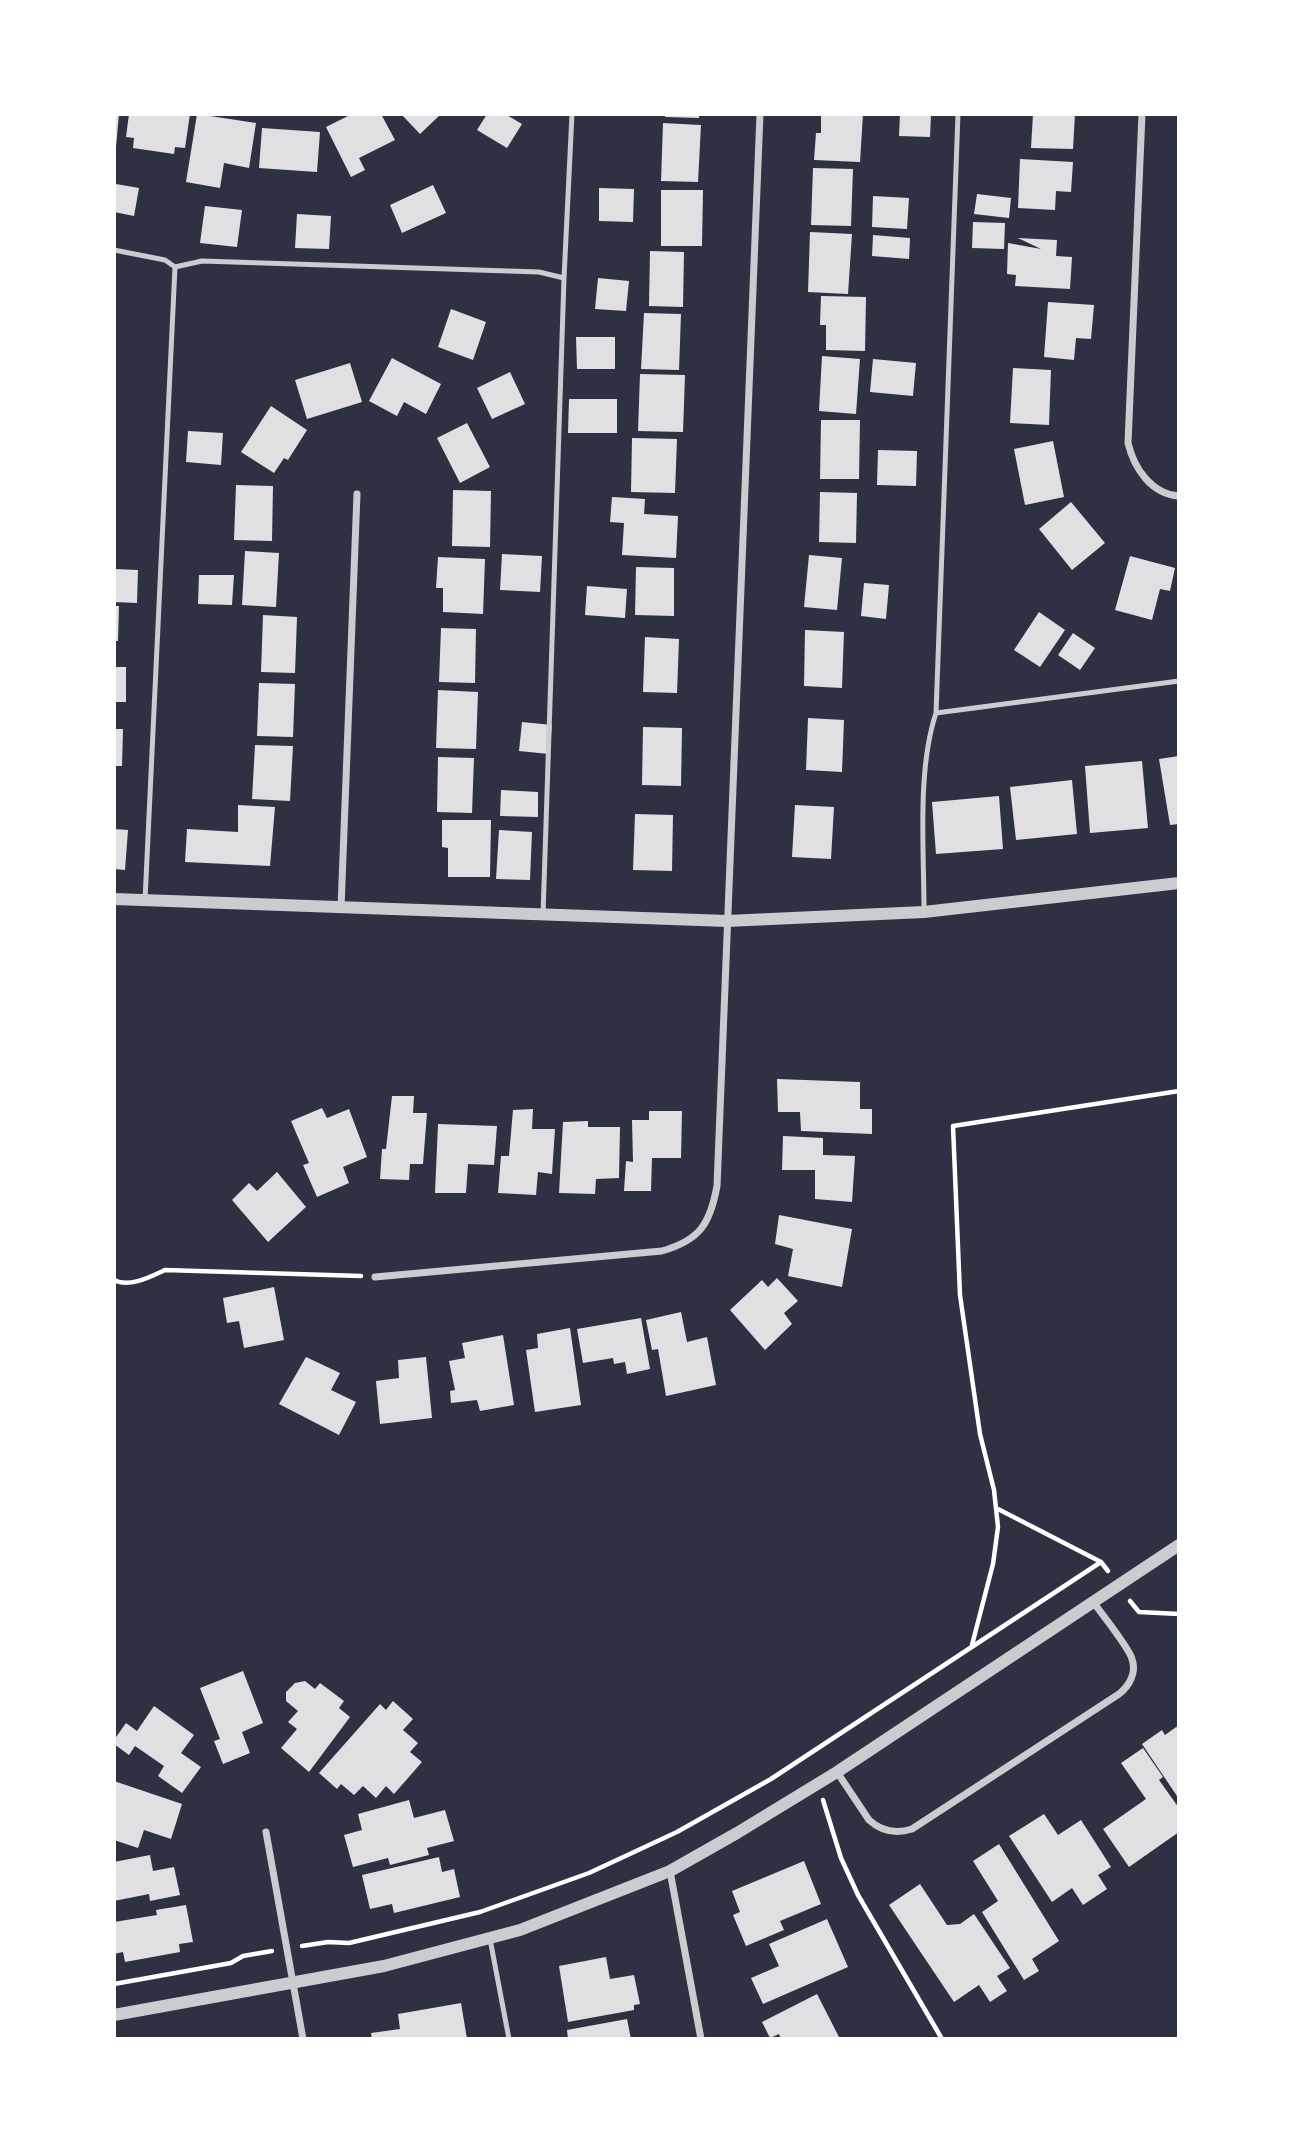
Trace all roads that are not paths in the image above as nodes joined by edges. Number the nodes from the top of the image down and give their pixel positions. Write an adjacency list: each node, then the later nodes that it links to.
1 (572, 114): 7 (lane)
2 (761, 114): 18 (street)
3 (958, 114): 11 (lane)
4 (1142, 114): 9 (street)
5 (114, 250): 6 (lane)
6 (175, 267): 7 (lane); 14 (lane)
7 (564, 278): 17 (lane)
8 (357, 494): 15 (street)
9 (1179, 496)
10 (1179, 681): 11 (lane)
11 (936, 713): 16 (lane)
12 (1179, 883): 16 (street)
13 (114, 899): 14 (street)
14 (145, 900): 15 (street)
15 (341, 908): 17 (street)
16 (924, 912): 18 (street)
17 (543, 915): 18 (street)
18 (727, 921): 19 (street)
19 (375, 1277)
20 (1179, 1545): 21 (street)
21 (1093, 1602): 22 (street); 22 (street)
22 (837, 1772): 24 (street)
23 (266, 1832): 26 (street)
24 (670, 1871): 25 (street); 30 (street)
25 (490, 1939): 26 (street); 29 (lane)
26 (293, 1983): 27 (street); 28 (street)
27 (114, 2015)
28 (303, 2039)
29 (509, 2039)
30 (701, 2039)

